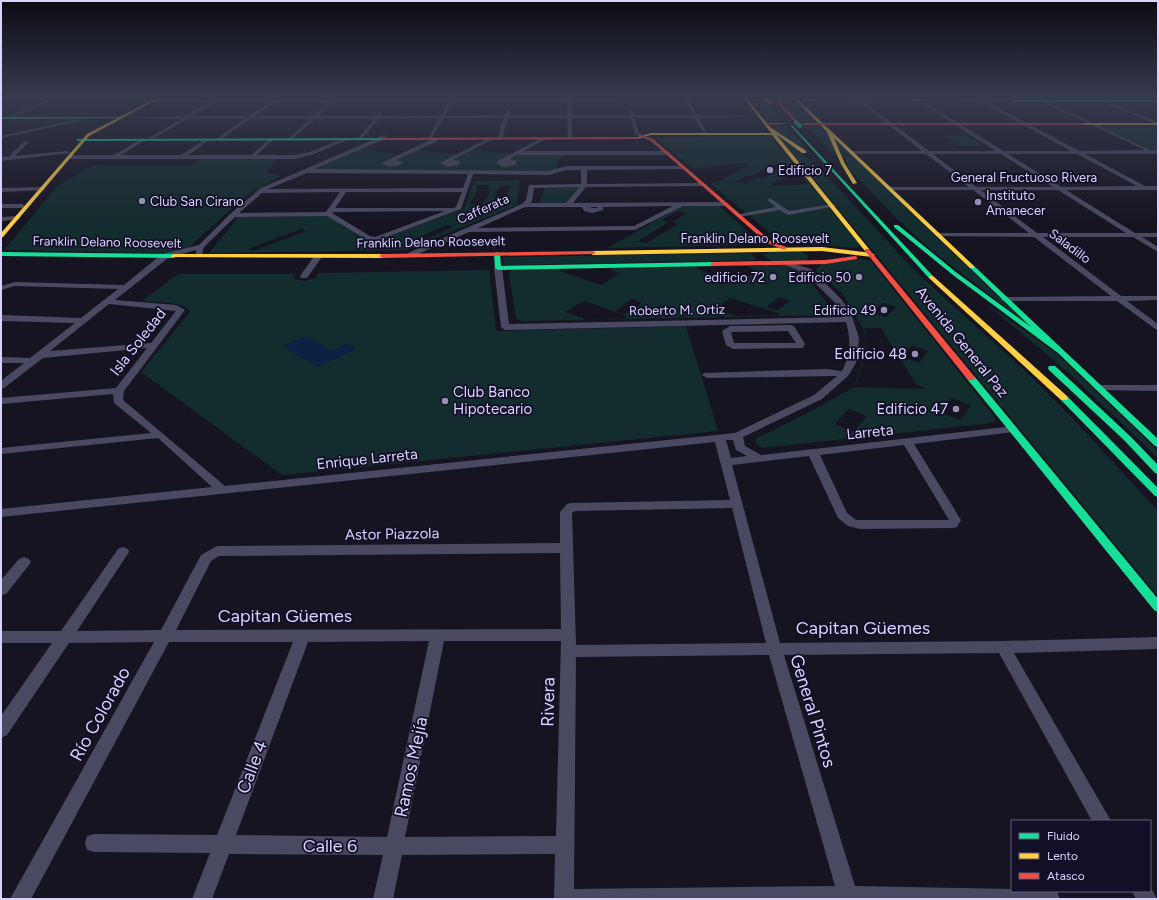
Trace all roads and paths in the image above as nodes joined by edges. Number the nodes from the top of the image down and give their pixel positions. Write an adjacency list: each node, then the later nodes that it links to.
1 (82, 138): 20 (main road); 20 (main road); 32 (main road)
2 (222, 138): 3 (main road); 20 (main road); 21 (main road); 23 (main road)
3 (292, 138): 4 (main road); 21 (main road); 22 (main road)
4 (362, 138): 22 (main road)
5 (381, 138): 44 (street)
6 (432, 138): 7 (main road); 38 (street)
7 (497, 138): 8 (main road); 40 (street)
8 (542, 138): 26 (street)
9 (648, 138): 27 (main road)
10 (777, 138): 68 (main road, Avenida General Paz)
11 (783, 138): 48 (main road)
12 (806, 138): 48 (main road, Avenida General Paz)
13 (808, 138): 49 (main road, Avenida General Paz)
14 (832, 138): 49 (main road)
15 (836, 138): 28 (main road)
16 (906, 138): 29 (street, Saladillo)
17 (979, 138): 30 (street)
18 (1051, 138): 25 (street)
19 (1122, 138): 31 (street)
20 (150, 139): 23 (main road); 34 (street)
21 (271, 139): 36 (street)
22 (347, 139): 36 (street)
23 (207, 140): 35 (street)
24 (26, 142): 33 (street)
25 (1078, 152): 30 (street); 31 (street); 51 (street)
26 (517, 153): 27 (street); 39 (street)
27 (666, 153): 43 (main road)
28 (852, 153): 29 (street); 54 (main road)
29 (926, 153): 30 (street); 55 (street, Saladillo)
30 (1003, 153): 50 (street)
31 (1156, 153)
32 (68, 155): 33 (street); 34 (street); 53 (main road)
33 (11, 157): 37 (street); 41 (street)
34 (114, 157): 35 (street)
35 (182, 157): 36 (street)
36 (252, 157)
37 (1, 159)
38 (389, 161)
39 (501, 161)
40 (445, 162)
41 (1, 166)
42 (584, 168): 43 (street); 45 (street); 46 (street)
43 (683, 168): 47 (main road)
44 (304, 171): 45 (street); 58 (street)
45 (471, 173): 57 (street)
46 (584, 185): 47 (street); 64 (street, Cafferata); 65 (street)
47 (703, 185): 63 (main road)
48 (846, 186): 139 (main road, Avenida General Paz)
49 (858, 186): 78 (main road, Avenida General Paz)
50 (1061, 188): 51 (street, General Fructuoso Rivera); 55 (street, General Fructuoso Rivera); 83 (street)
51 (1145, 188): 52 (street, General Fructuoso Rivera); 60 (street)
52 (1158, 188)
53 (38, 189): 56 (street); 67 (main road); 76 (main road)
54 (890, 189): 55 (street, General Fructuoso Rivera); 82 (main road)
55 (975, 189): 81 (street, Saladillo)
56 (1, 190)
57 (466, 190): 59 (street); 71 (street)
58 (259, 191): 59 (street); 73 (street)
59 (344, 191): 72 (street)
60 (1158, 195)
61 (770, 200): 69 (street)
62 (682, 204): 63 (street); 65 (street); 80 (street)
63 (725, 204): 74 (main road)
64 (524, 205): 65 (street); 80 (street, Cafferata)
65 (568, 205)
66 (1, 206): 67 (street)
67 (22, 206): 76 (main road)
68 (833, 206): 70 (street); 95 (main road, Avenida General Paz)
69 (781, 208): 70 (street); 74 (street)
70 (822, 208): 75 (street)
71 (458, 210): 72 (street); 72 (street)
72 (330, 212): 73 (street)
73 (232, 215): 87 (street)
74 (738, 215): 86 (main road)
75 (803, 217)
76 (14, 218): 77 (street); 79 (main road); 85 (main road)
77 (1, 219)
78 (895, 225): 105 (main road, Avenida General Paz); 116 (main road)
79 (1, 230)
80 (469, 230): 93 (street, Cafferata)
81 (1033, 234): 82 (street); 83 (street); 106 (street, Saladillo)
82 (938, 235): 108 (main road)
83 (1135, 235): 84 (street); 90 (street)
84 (1158, 235)
85 (1, 236)
86 (769, 242): 88 (main road); 89 (main road)
87 (201, 246): 96 (street); 97 (street)
88 (760, 250): 89 (main road, Franklin Delano Roosevelt); 92 (main road, Franklin Delano Roosevelt); 99 (main road)
89 (798, 250): 94 (main road, Franklin Delano Roosevelt); 100 (main road)
90 (1158, 250)
91 (1, 254): 96 (main road, Franklin Delano Roosevelt)
92 (498, 254): 93 (main road, Franklin Delano Roosevelt); 101 (main road)
93 (411, 255): 98 (main road, Franklin Delano Roosevelt)
94 (861, 255): 95 (main road, Franklin Delano Roosevelt); 100 (main road, Franklin Delano Roosevelt)
95 (872, 255): 127 (main road, Avenida General Paz)
96 (165, 256): 97 (main road, Franklin Delano Roosevelt); 103 (street)
97 (198, 257): 98 (main road, Franklin Delano Roosevelt)
98 (318, 257): 102 (street)
99 (772, 264): 100 (main road, Franklin Delano Roosevelt); 101 (main road, Franklin Delano Roosevelt)
100 (810, 267): 111 (street)
101 (498, 268): 113 (street, Roberto M. Ortiz)
102 (304, 276)
103 (127, 287): 104 (street); 109 (street)
104 (1, 288)
105 (961, 290)
106 (1119, 298): 107 (street); 108 (street); 114 (street, Saladillo)
107 (1158, 298)
108 (1005, 299): 116 (main road)
109 (109, 302): 112 (street); 115 (street, Isla Soledad)
110 (1, 318): 112 (street)
111 (850, 319): 113 (street, Roberto M. Ortiz); 120 (street)
112 (84, 321): 117 (street)
113 (758, 325): 113 (street)
114 (1158, 328)
115 (154, 345): 117 (street); 125 (street, Isla Soledad)
116 (1059, 351): 123 (main road)
117 (37, 358): 119 (street); 122 (street)
118 (1042, 359): 137 (main road)
119 (1, 360)
120 (845, 374): 121 (street); 129 (street)
121 (707, 375)
122 (1, 386)
123 (1099, 388): 124 (street); 132 (main road)
124 (1158, 388)
125 (119, 391): 126 (street); 128 (street, Isla Soledad)
126 (1, 401)
127 (1014, 429): 131 (street, Larreta); 147 (main road, Avenida General Paz)
128 (160, 435): 133 (street); 138 (street, Isla Soledad)
129 (737, 436): 130 (street, Enrique Larreta); 135 (street)
130 (720, 439): 136 (street, General Pintos); 138 (street, Enrique Larreta)
131 (908, 443): 134 (street, Larreta); 134 (street)
132 (1158, 444)
133 (1, 451)
134 (813, 452): 135 (street, Larreta)
135 (758, 458): 136 (street, Larreta)
136 (728, 462): 140 (street, General Pintos)
137 (1158, 471)
138 (223, 490): 141 (street, Enrique Larreta)
139 (1158, 494)
140 (737, 504): 142 (street, Rivera); 156 (street, General Pintos)
141 (1, 514)
142 (567, 548): 143 (street, Astor Piazzola); 153 (street, Rivera)
143 (217, 551): 148 (street, Río Colorado)
144 (123, 552): 152 (street)
145 (24, 562): 146 (street)
146 (1, 590)
147 (1158, 607)
148 (166, 635): 149 (street, Capitan Güemes); 152 (street, Capitan Güemes); 164 (street, Río Colorado)
149 (302, 635): 150 (street, Capitan Güemes); 160 (street, Calle 4)
150 (438, 635): 153 (street, Capitan Güemes); 162 (street, Ramos Mejía)
151 (1, 637): 152 (street, Capitan Güemes)
152 (63, 637): 157 (street)
153 (568, 643): 156 (street, Capitan Güemes); 161 (street, Rivera)
154 (1158, 643): 155 (street, Capitan Güemes)
155 (1003, 647): 156 (street, Capitan Güemes); 158 (street)
156 (774, 648): 163 (street, General Pintos)
157 (1, 730)
158 (1101, 820)
159 (94, 843): 160 (street, Calle 6)
160 (222, 845): 162 (street, Calle 6); 165 (street, Calle 4)
161 (566, 845): 162 (street, Calle 6); 167 (street, Rivera)
162 (394, 846): 166 (street, Ramos Mejía)
163 (849, 898): 167 (street); 168 (street)
164 (20, 899)
165 (202, 899)
166 (384, 899)
167 (564, 899)
168 (1050, 899)

